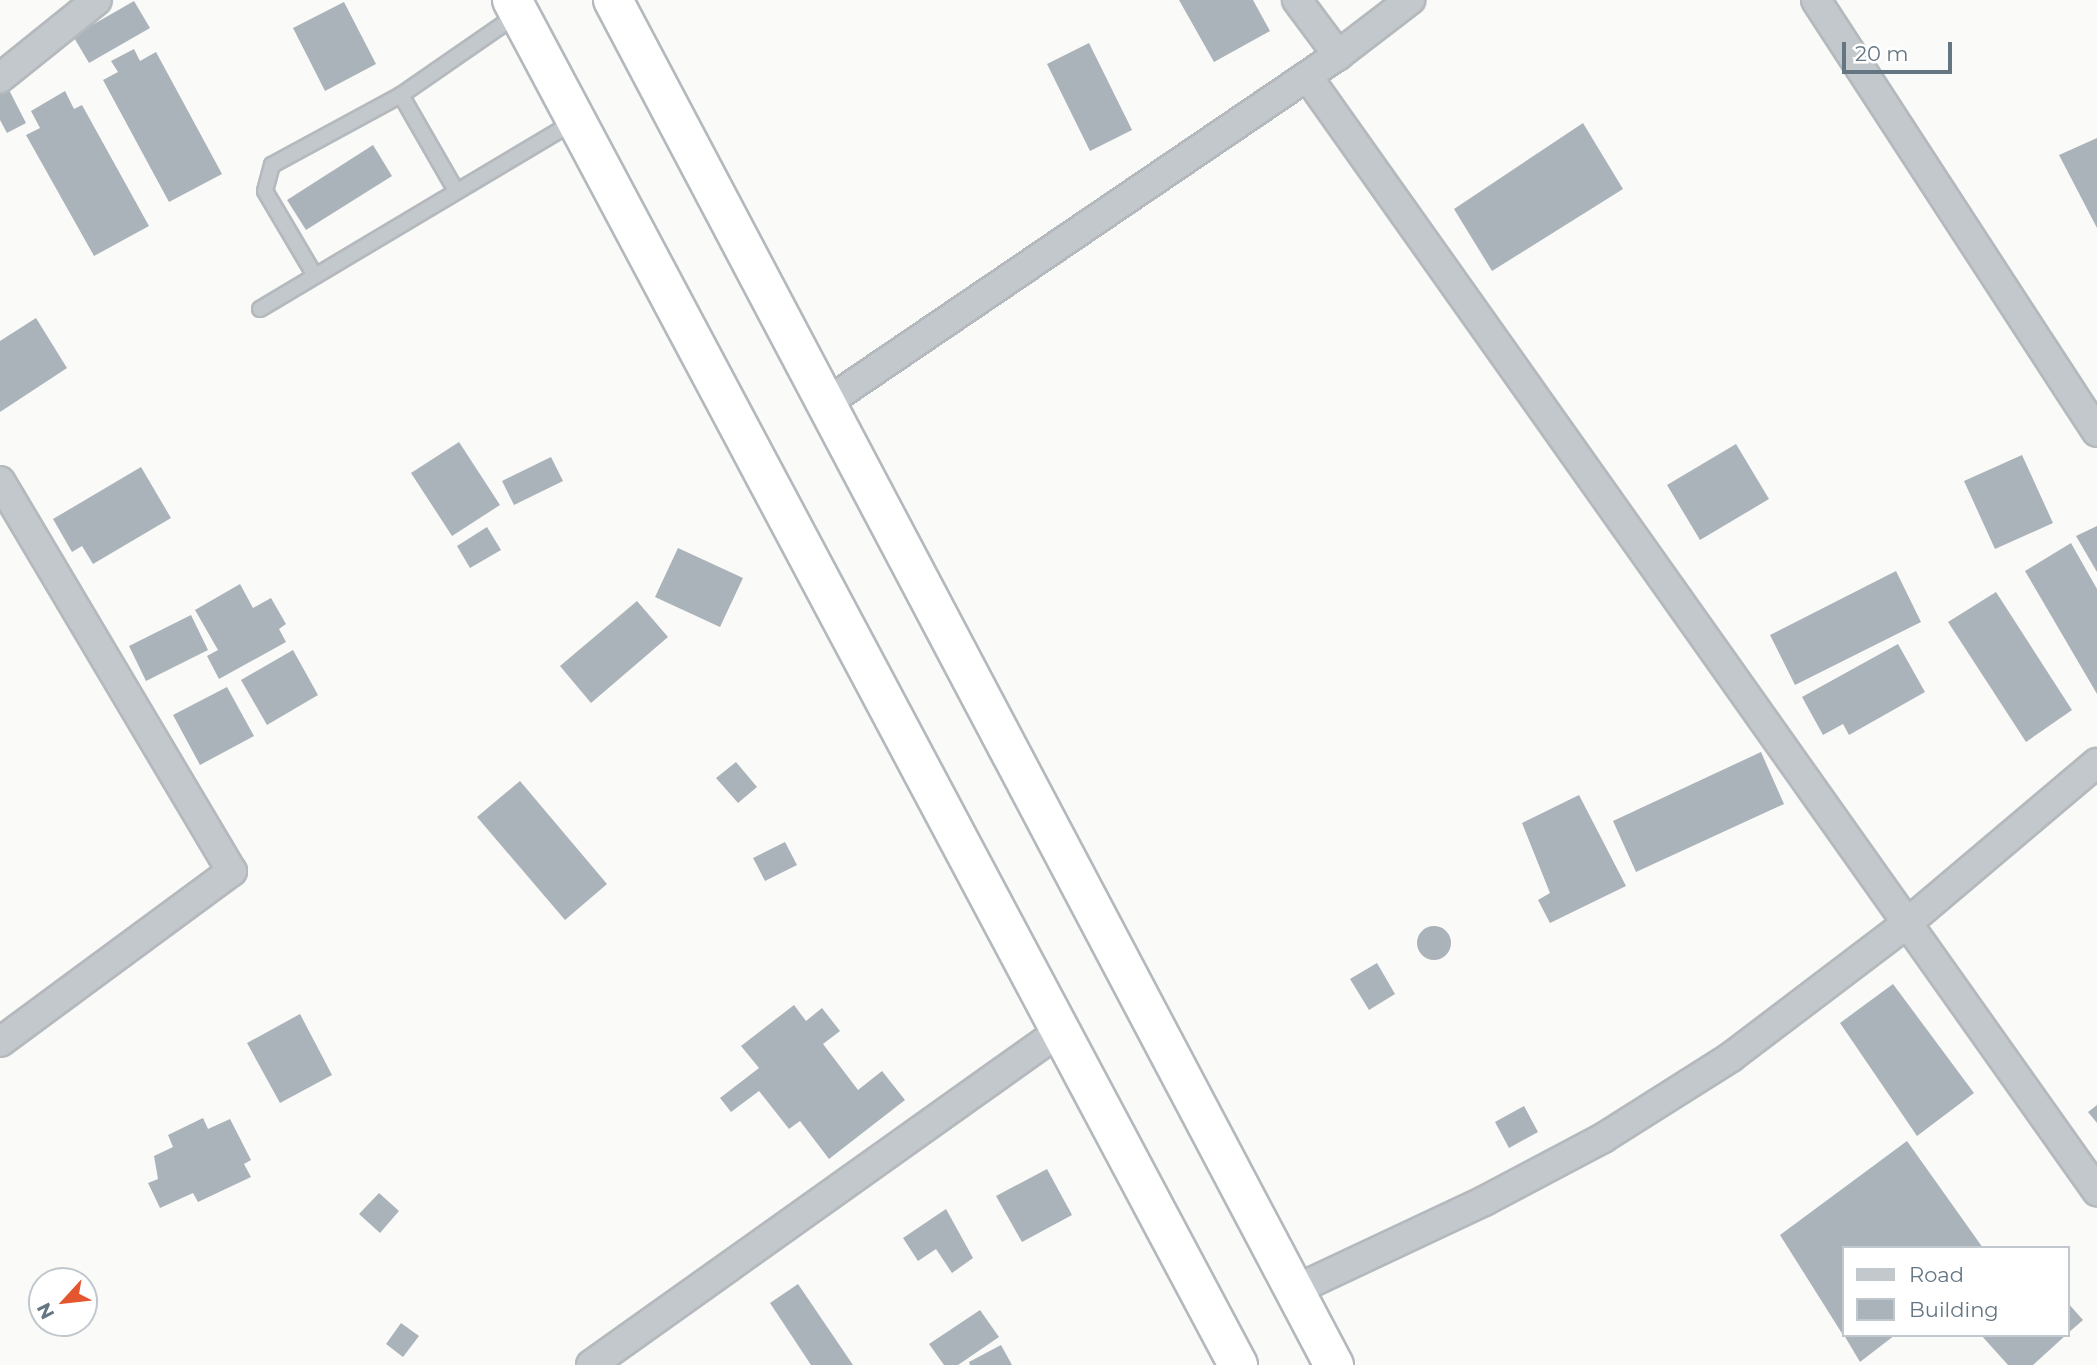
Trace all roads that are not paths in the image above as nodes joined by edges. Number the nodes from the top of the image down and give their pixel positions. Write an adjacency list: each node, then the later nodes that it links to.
1 (97, 0): 9 (street)
2 (613, 0): 15 (highway)
3 (1297, 0): 7 (street)
4 (1410, 0): 7 (street)
5 (1816, 0): 16 (street)
6 (516, 6): 10 (lane); 11 (highway)
7 (1338, 55): 8 (street)
8 (1307, 76): 15 (street); 19 (street)
9 (0, 78)
10 (401, 95): 12 (lane); 13 (lane)
11 (576, 120): 12 (lane); 20 (highway)
12 (455, 189): 13 (lane)
13 (314, 274): 14 (lane)
14 (260, 309)
15 (826, 403): 23 (highway)
16 (2097, 432)
17 (0, 481): 21 (street)
18 (2097, 763): 19 (street)
19 (1905, 925): 22 (street); 23 (street)
20 (1060, 1031): 24 (street); 25 (highway)
21 (0, 1042)
22 (2097, 1191)
23 (1294, 1290): 26 (highway)
24 (591, 1365)
25 (1238, 1365)
26 (1334, 1365)

